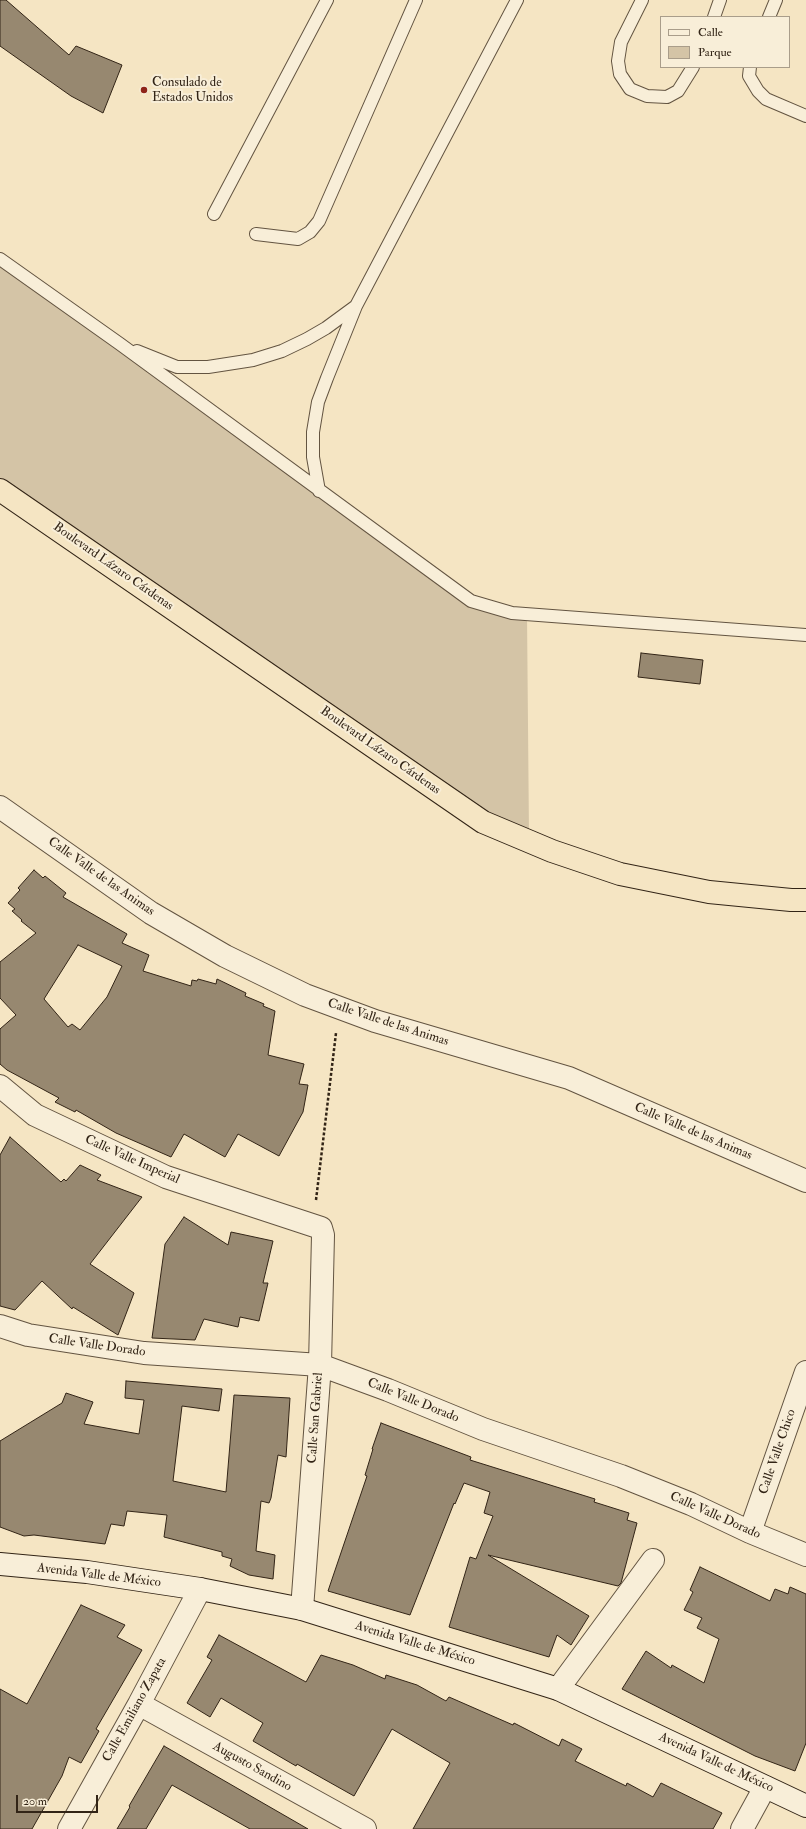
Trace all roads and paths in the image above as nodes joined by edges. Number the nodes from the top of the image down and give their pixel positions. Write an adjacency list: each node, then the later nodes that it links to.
1 (327, 0): 12 (lane)
2 (416, 0): 13 (lane)
3 (517, 0): 15 (lane)
4 (642, 0): 9 (lane)
5 (720, 0): 7 (lane)
6 (776, 0): 8 (lane)
7 (714, 16)
8 (769, 16)
9 (692, 68)
10 (750, 68): 11 (lane)
11 (806, 114)
12 (214, 214)
13 (256, 234)
14 (0, 259): 16 (lane)
15 (356, 306): 16 (lane); 18 (lane)
16 (120, 344): 18 (lane)
17 (0, 490): 21 (highway, Boulevard Lázaro Cárdenas)
18 (319, 491): 19 (lane)
19 (806, 635)
20 (0, 807): 22 (street, Calle Valle de las Animas)
21 (806, 900)
22 (339, 1008): 24 (street, Calle Valle de las Animas); 25 (path)
23 (0, 1086): 25 (street, Calle Valle Imperial)
24 (806, 1181)
25 (317, 1226): 27 (street, Calle San Gabriel)
26 (0, 1326): 27 (street, Calle Valle Dorado)
27 (320, 1365): 29 (street, Calle Valle Dorado); 34 (street, Calle San Gabriel)
28 (806, 1372): 29 (street, Calle Valle Chico)
29 (750, 1532): 30 (street, Calle Valle Dorado)
30 (806, 1555)
31 (653, 1560): 35 (street)
32 (0, 1564): 33 (street, Avenida Valle de México)
33 (200, 1589): 34 (street, Avenida Valle de México); 36 (street, Calle Emiliano Zapata)
34 (302, 1609): 35 (street, Avenida Valle de México)
35 (558, 1690): 37 (street, Avenida Valle de México)
36 (139, 1704): 39 (street, Calle Emiliano Zapata); 40 (street, Augusto Sandino)
37 (765, 1787): 38 (street, Avenida Valle de México); 41 (street)
38 (806, 1806)
39 (69, 1829)
40 (364, 1829)
41 (742, 1829)

